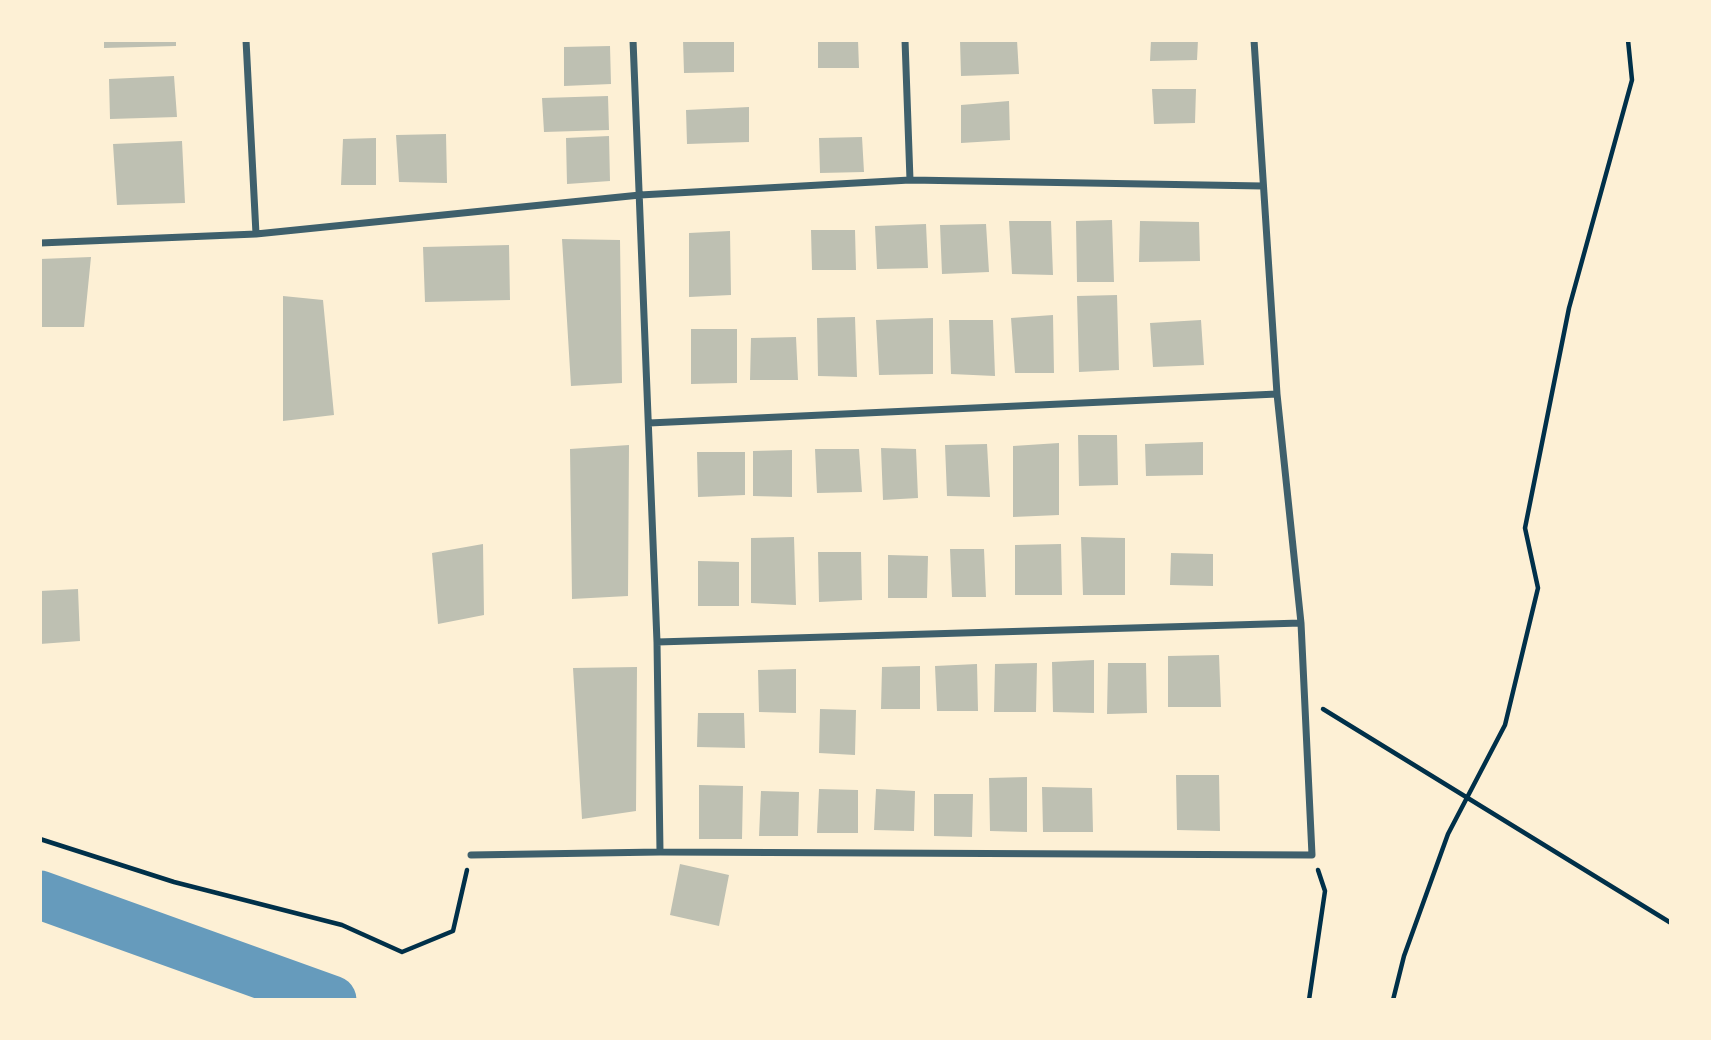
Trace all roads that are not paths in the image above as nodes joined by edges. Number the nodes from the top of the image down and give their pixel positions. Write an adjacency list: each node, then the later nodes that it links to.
1 (246, 40): 8 (street)
2 (633, 40): 7 (street)
3 (905, 40): 5 (street)
4 (1254, 40): 6 (street)
5 (910, 180): 6 (street); 7 (street)
6 (1263, 186): 10 (street)
7 (640, 195): 8 (street); 11 (street)
8 (256, 234): 9 (street)
9 (40, 243)
10 (1277, 394): 11 (street); 12 (street)
11 (649, 423): 13 (street)
12 (1301, 623): 13 (street); 14 (street)
13 (657, 642): 14 (street)
14 (660, 852): 15 (street)
15 (471, 855)

